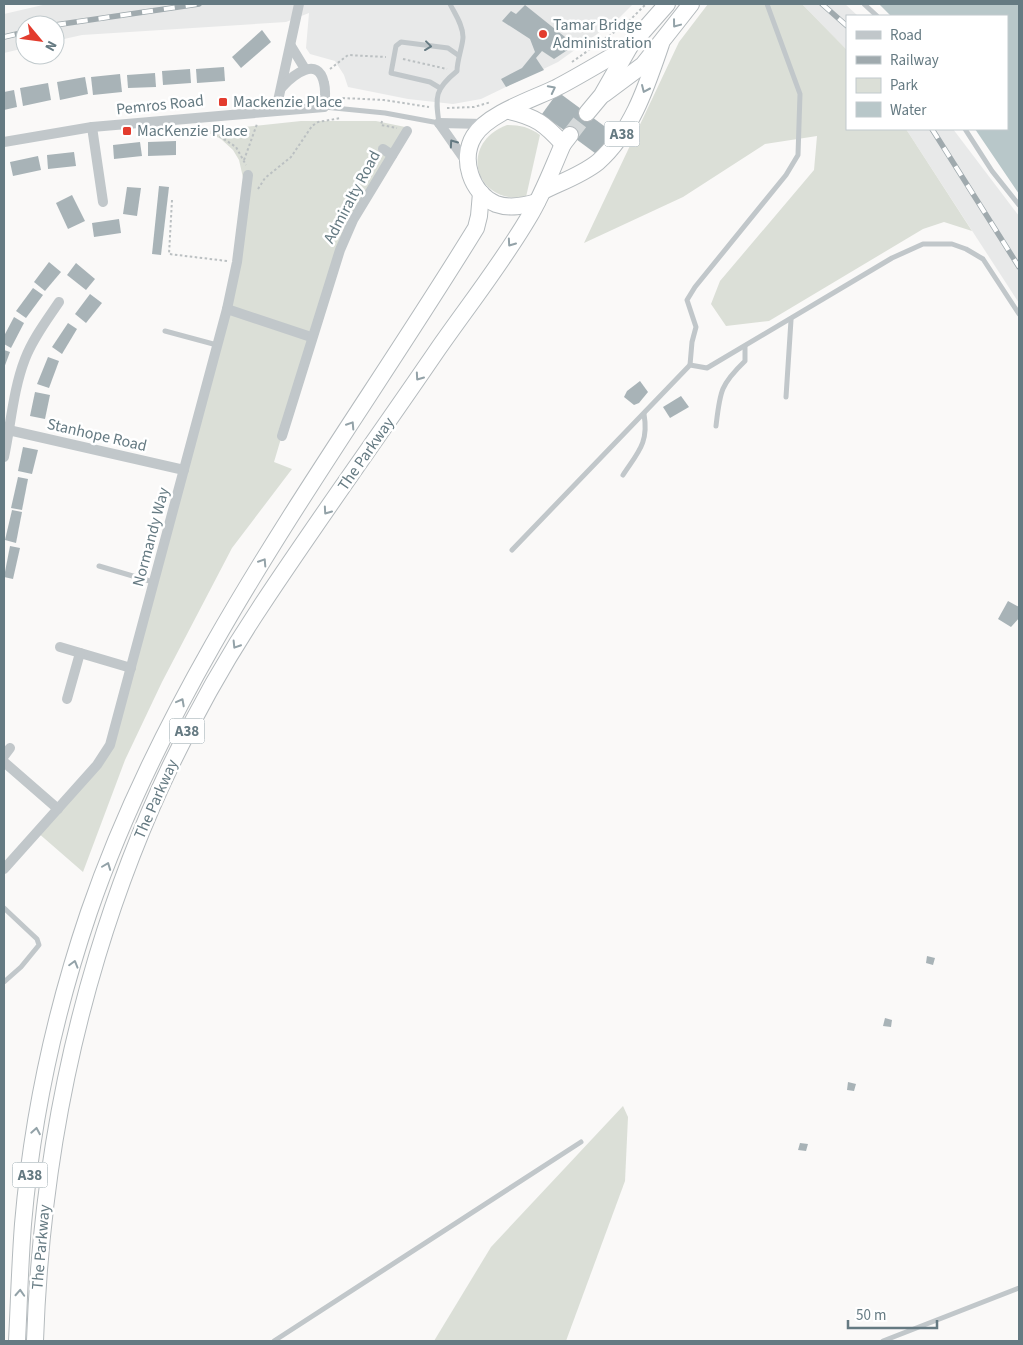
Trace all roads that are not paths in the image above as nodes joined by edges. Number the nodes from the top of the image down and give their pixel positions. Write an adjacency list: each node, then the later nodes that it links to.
1 (450, 4): 11 (lane)
2 (667, 4): 10 (highway, A38)
3 (692, 4): 8 (highway, A38, one-way to 8)
4 (767, 4): 40 (lane)
5 (864, 4): 7 (lane)
6 (298, 7): 9 (street)
7 (876, 15)
8 (662, 44): 15 (highway, A38); 29 (highway, A38, one-way to 29)
9 (291, 46): 12 (street); 13 (street)
10 (630, 46): 15 (highway, A38); 18 (highway, A38, one-way to 10)
11 (458, 55): 14 (lane); 14 (lane, one-way to 11)
12 (305, 69): 13 (street); 16 (street)
13 (282, 86): 17 (street)
14 (440, 88): 20 (lane)
15 (602, 95): 19 (highway, A38)
16 (324, 107): 17 (street, Pemros Road); 20 (lane, Pemros Road)
17 (276, 110): 22 (street, Pemros Road)
18 (508, 111): 21 (highway); 29 (highway)
19 (586, 113)
20 (439, 123): 21 (street, Pemros Road); 26 (street, one-way to 20)
21 (484, 124): 26 (highway)
22 (92, 127): 25 (street, Pemros Road); 30 (street)
23 (966, 130): 31 (lane)
24 (406, 131): 37 (street, Admiralty Road)
25 (4, 142)
26 (468, 163): 28 (highway)
27 (248, 175): 33 (street, Normandy Way)
28 (481, 193): 29 (highway); 63 (highway, The Parkway / A38, one-way to 28)
29 (540, 196): 64 (highway, The Parkway / A38, one-way to 64)
30 (103, 202)
31 (1019, 205)
32 (59, 302): 44 (street)
33 (227, 310): 37 (street); 38 (street, Normandy Way)
34 (1019, 314): 35 (lane)
35 (791, 320): 39 (lane); 41 (lane)
36 (165, 331): 38 (lane)
37 (311, 337): 45 (street, Admiralty Road)
38 (218, 345): 47 (street, Normandy Way)
39 (745, 347): 40 (lane); 43 (lane)
40 (690, 365): 42 (lane)
41 (786, 397)
42 (644, 414): 48 (lane); 49 (lane)
43 (716, 426)
44 (7, 430): 46 (street); 47 (street, Stanhope Road)
45 (282, 436)
46 (4, 457)
47 (184, 470): 51 (street, Normandy Way)
48 (623, 475)
49 (512, 550)
50 (99, 566): 51 (lane)
51 (154, 582): 54 (street, Normandy Way)
52 (60, 647): 53 (street)
53 (80, 653): 54 (street); 55 (street)
54 (131, 668): 57 (street, Normandy Way)
55 (67, 699)
56 (4, 762): 57 (street)
57 (58, 809): 58 (street, Normandy Way)
58 (4, 870)
59 (4, 908): 60 (lane)
60 (4, 982)
61 (581, 1142): 65 (lane)
62 (1019, 1288): 66 (lane)
63 (17, 1341)
64 (36, 1341)
65 (274, 1341)
66 (883, 1341)

